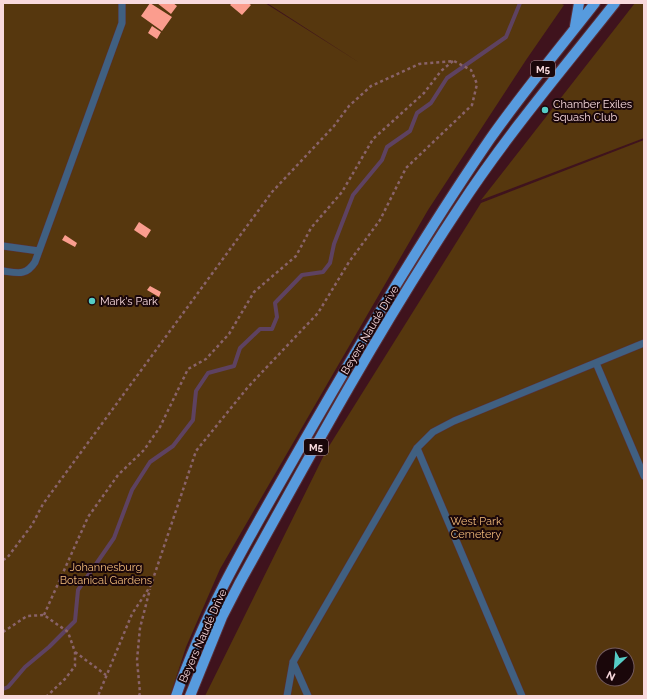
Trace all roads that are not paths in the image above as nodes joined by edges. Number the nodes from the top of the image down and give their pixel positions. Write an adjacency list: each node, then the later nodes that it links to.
1 (122, 3): 7 (lane)
2 (579, 3): 5 (main road)
3 (595, 3): 5 (main road, Beyers Naudé Drive / M5)
4 (615, 3): 15 (main road, Beyers Naudé Drive / M5)
5 (574, 30): 14 (main road, Beyers Naudé Drive / M5)
6 (3, 246): 7 (lane)
7 (39, 251): 8 (lane)
8 (3, 271)
9 (644, 343): 10 (lane)
10 (596, 363): 11 (lane); 12 (lane)
11 (417, 448): 13 (lane); 18 (lane)
12 (644, 476)
13 (293, 662): 16 (lane); 17 (lane)
14 (176, 696)
15 (190, 696)
16 (288, 696)
17 (308, 696)
18 (522, 696)

